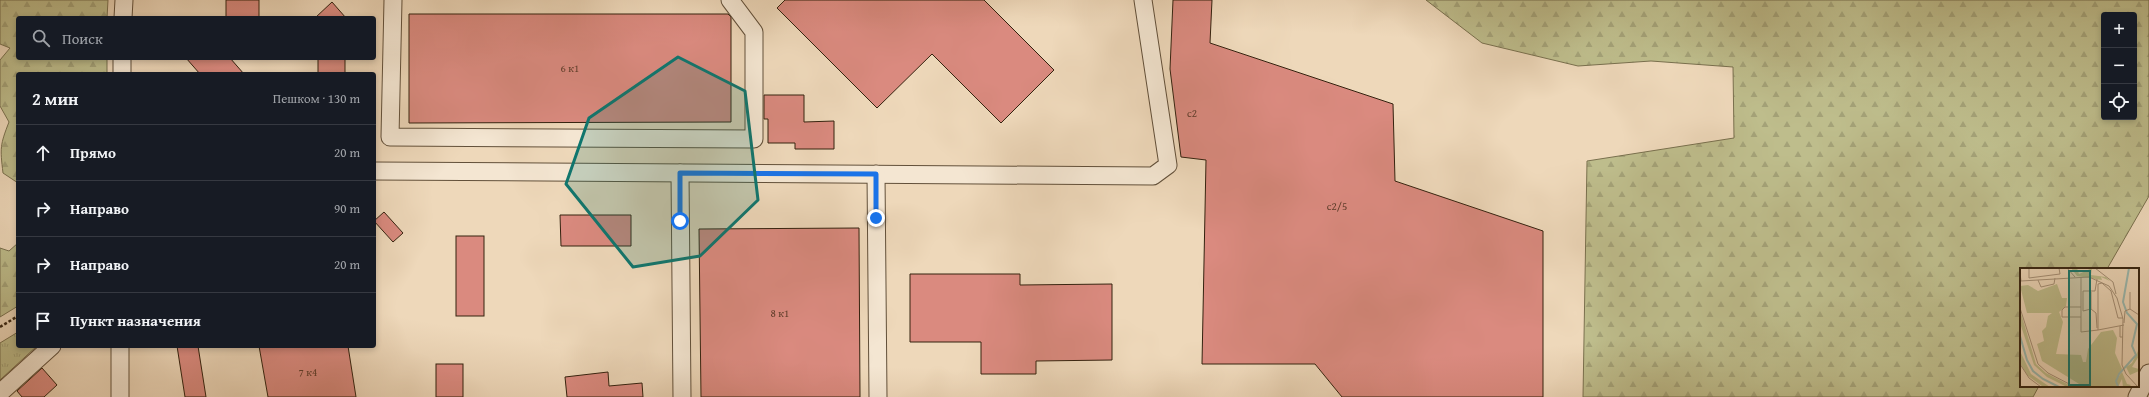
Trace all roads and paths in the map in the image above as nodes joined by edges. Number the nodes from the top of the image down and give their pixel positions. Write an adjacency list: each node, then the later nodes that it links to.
1 (124, 0): 5 (street)
2 (393, 0): 3 (street)
3 (730, 0)
4 (1143, 0): 10 (street)
5 (123, 16)
6 (122, 60): 7 (street)
7 (122, 72)
8 (376, 171): 9 (street)
9 (680, 173): 10 (street); 18 (street)
10 (876, 174): 19 (street)
11 (16, 317): 12 (path)
12 (0, 327)
13 (50, 348): 16 (street)
14 (120, 348): 17 (street)
15 (2149, 373): 20 (street)
16 (0, 393)
17 (120, 397)
18 (682, 397)
19 (878, 397)
20 (2137, 397)

